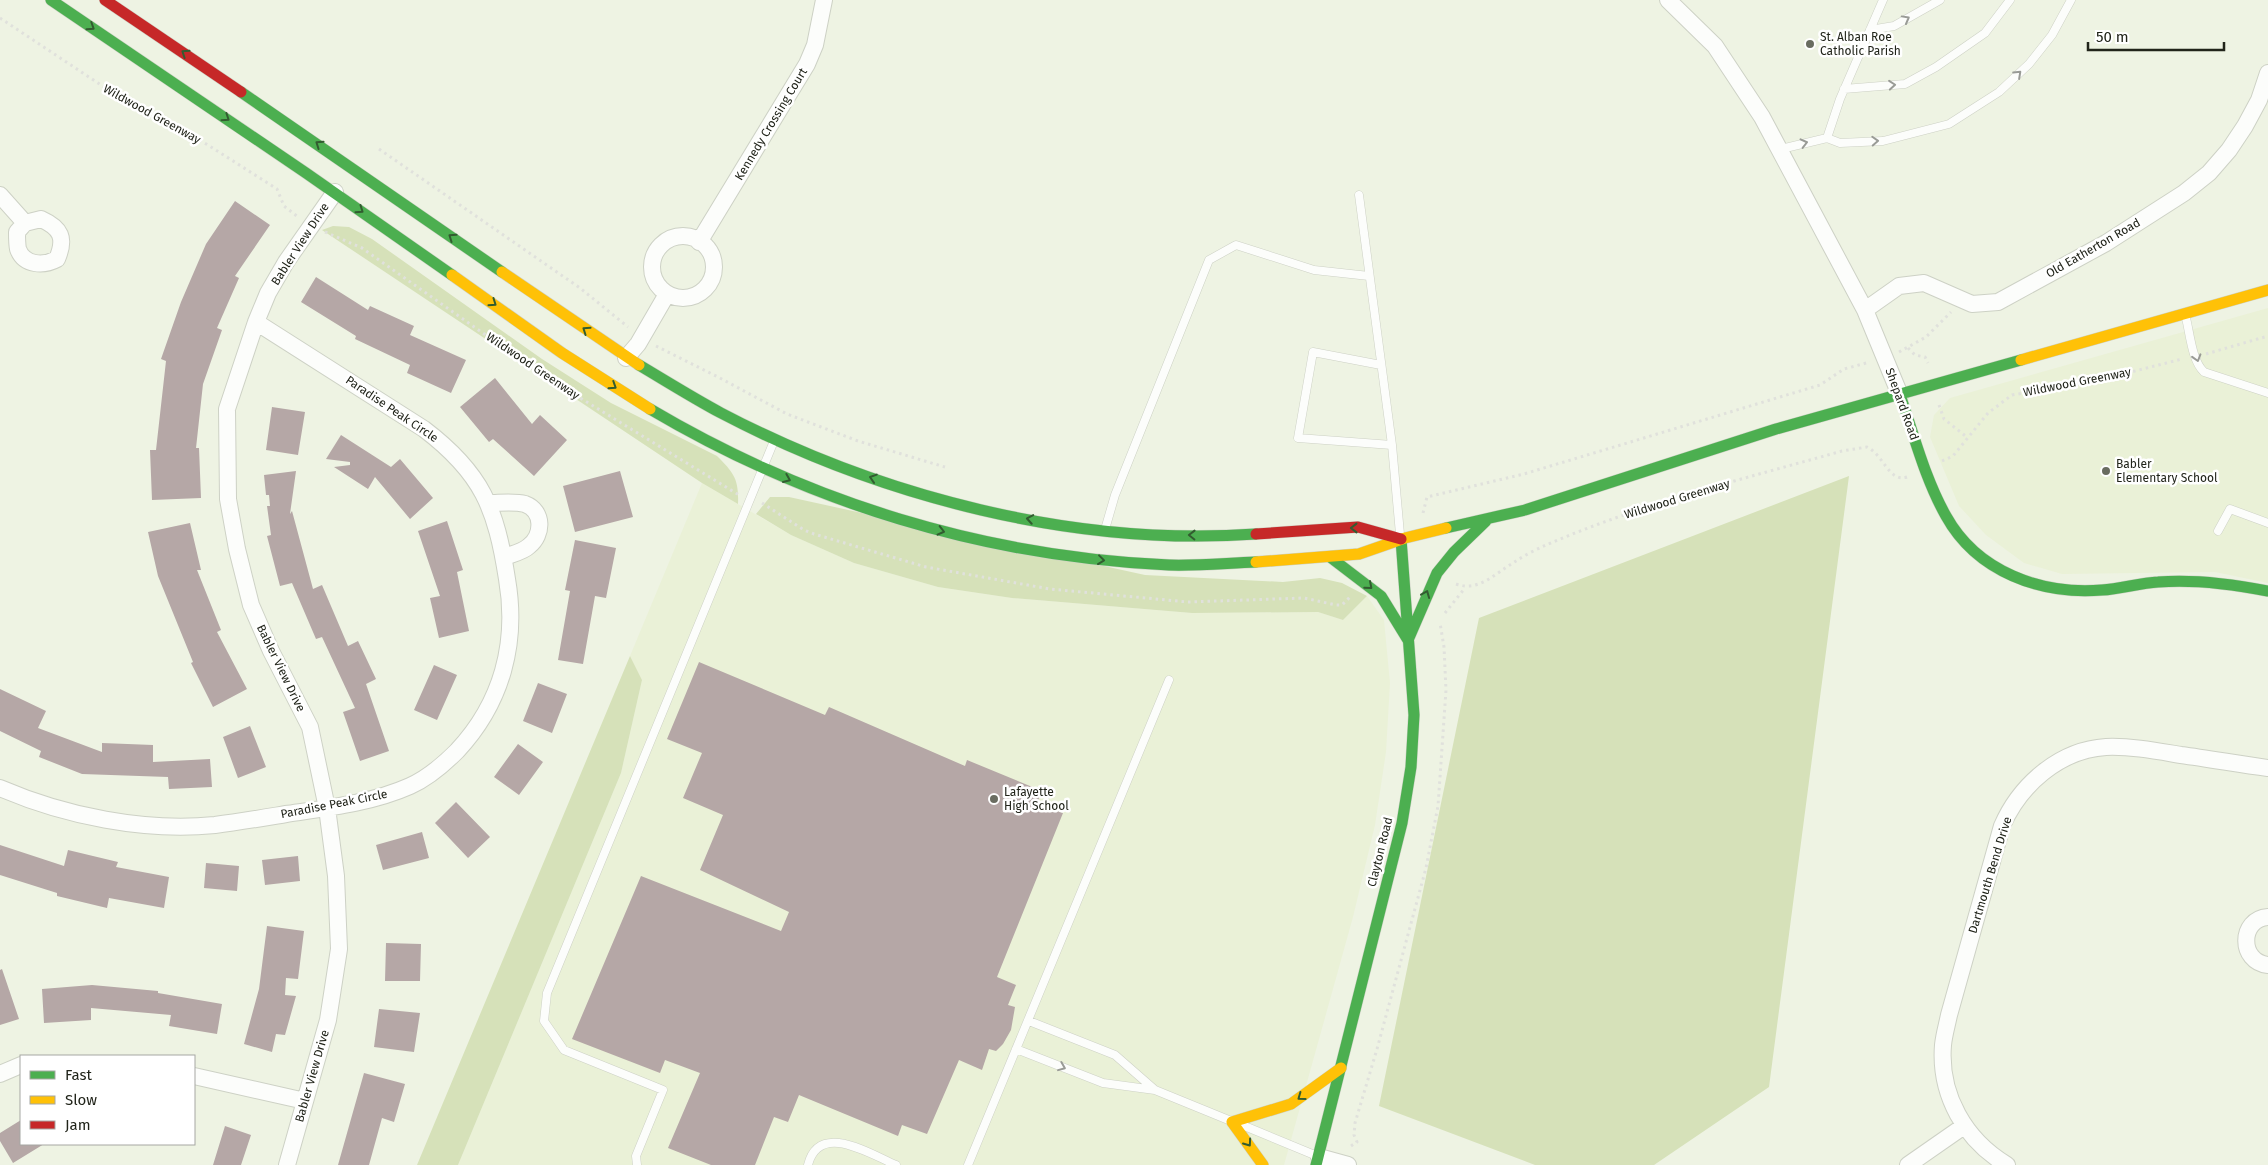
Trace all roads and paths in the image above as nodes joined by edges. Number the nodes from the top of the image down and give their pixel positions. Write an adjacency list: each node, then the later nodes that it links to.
1 (51, 0): 15 (main road, one-way to 15)
2 (106, 0): 33 (main road, one-way to 2)
3 (824, 0): 21 (street, Kennedy Crossing Court)
4 (1882, 0): 10 (lane)
5 (1940, 0): 10 (lane, one-way to 5)
6 (2010, 0): 12 (lane, one-way to 6)
7 (2070, 0): 13 (lane, one-way to 7)
8 (1676, 3): 14 (street, Shepard Road)
9 (0, 18): 18 (path, Wildwood Greenway)
10 (1870, 30): 12 (lane)
11 (2268, 73): 25 (street, Old Eatherton Road)
12 (1844, 89): 13 (lane)
13 (1827, 138): 14 (lane, one-way to 13)
14 (1781, 149): 26 (street, Shepard Road)
15 (335, 192): 28 (street, Babler View Drive); 34 (main road, one-way to 34)
16 (0, 195): 19 (street)
17 (1358, 195): 22 (lane)
18 (297, 217)
19 (25, 223)
20 (328, 233): 49 (path, Wildwood Greenway)
21 (699, 242): 24 (street); 24 (street)
22 (1369, 276): 39 (lane); 54 (lane)
23 (2268, 290): 27 (main road)
24 (667, 294): 33 (street)
25 (1960, 299): 26 (street, Old Eatherton Road); 30 (path)
26 (1865, 310): 41 (street, Shepard Road)
27 (2185, 313): 40 (lane, one-way to 40); 41 (main road)
28 (256, 322): 51 (street, Paradise Peak Circle); 66 (street, Babler View Drive)
29 (2268, 336): 32 (path)
30 (1908, 348): 31 (path); 38 (path)
31 (1897, 353)
32 (2210, 353)
33 (618, 358): 44 (main road)
34 (573, 359): 35 (main road); 47 (main road, one-way to 47)
35 (595, 359)
36 (2181, 360): 43 (path, Wildwood Greenway)
37 (1865, 363): 50 (path)
38 (1929, 364)
39 (1381, 365): 45 (lane); 45 (lane)
40 (2268, 394)
41 (1900, 395): 52 (main road); 61 (main road, Shepard Road)
42 (1941, 412): 43 (path)
43 (1968, 438): 46 (path, Wildwood Greenway)
44 (775, 440): 47 (lane); 54 (main road, one-way to 44)
45 (1392, 445): 56 (lane)
46 (1939, 462)
47 (763, 468): 58 (main road, one-way to 58); 82 (lane)
48 (1910, 477): 60 (path, Wildwood Greenway)
49 (740, 496)
50 (1427, 497)
51 (489, 503): 57 (street, Paradise Peak Circle); 57 (street)
52 (1486, 521): 56 (main road); 62 (main road, one-way to 52)
53 (2268, 524): 55 (lane)
54 (1105, 531): 56 (main road, one-way to 54)
55 (2218, 532)
56 (1401, 539): 58 (main road); 62 (main road, Clayton Road)
57 (504, 557): 66 (street, Paradise Peak Circle)
58 (1330, 557): 62 (main road, one-way to 62)
59 (1450, 582): 60 (path)
60 (1464, 588): 79 (path)
61 (2268, 591)
62 (1408, 640): 72 (main road, Clayton Road)
63 (1169, 680): 69 (lane)
64 (2268, 768): 78 (street, Dartmouth Bend Drive)
65 (0, 788): 66 (street, Paradise Peak Circle)
66 (327, 808): 76 (street, Babler View Drive)
67 (2268, 917): 68 (street)
68 (2268, 965)
69 (1029, 1021): 70 (lane); 75 (lane)
70 (1016, 1049): 75 (lane, one-way to 75); 85 (lane)
71 (20, 1065): 73 (street)
72 (1341, 1068): 77 (main road, one-way to 77); 80 (main road, Clayton Road)
73 (0, 1074)
74 (195, 1076): 76 (street)
75 (1155, 1090): 77 (lane)
76 (305, 1101): 81 (street, Babler View Drive)
77 (1232, 1122): 80 (lane); 86 (main road, one-way to 86)
78 (1964, 1126): 88 (street); 89 (street, Dartmouth Bend Drive)
79 (1351, 1146)
80 (1318, 1161): 87 (street)
81 (287, 1165)
82 (637, 1165)
83 (808, 1165): 84 (lane)
84 (896, 1165)
85 (968, 1165)
86 (1263, 1165)
87 (1348, 1165)
88 (1908, 1165)
89 (2007, 1165)

